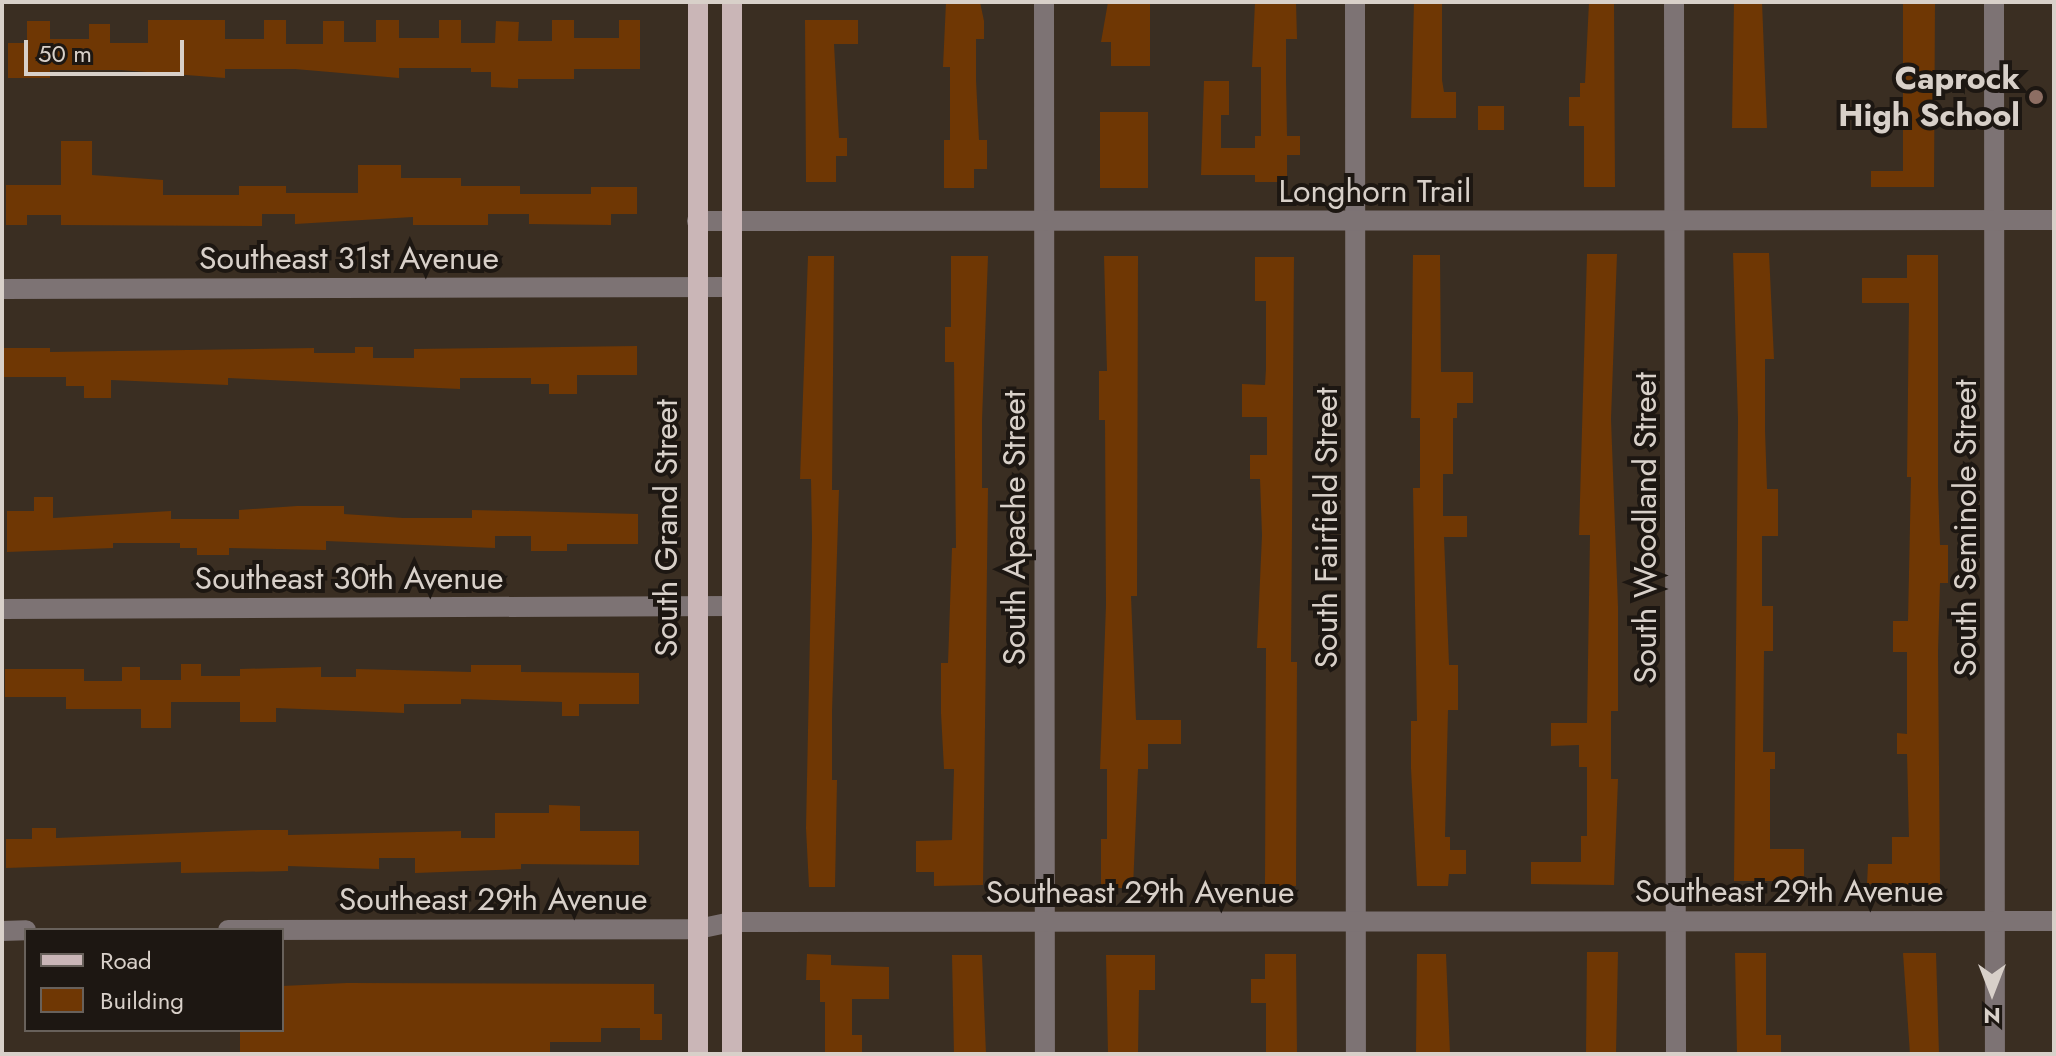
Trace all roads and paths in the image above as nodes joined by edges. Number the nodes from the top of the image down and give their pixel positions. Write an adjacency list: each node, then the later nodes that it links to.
1 (698, 2): 9 (main road, South Grand Street)
2 (732, 2): 10 (main road, South Grand Street)
3 (1044, 2): 11 (street, South Apache Street)
4 (1355, 2): 12 (street, South Fairfield Street)
5 (1674, 2): 13 (street, South Woodland Street)
6 (1994, 2): 7 (street, South Seminole Street)
7 (1994, 220): 8 (street, Longhorn Trail); 13 (street, Longhorn Trail); 22 (street, South Seminole Street)
8 (2054, 220)
9 (697, 221): 10 (street, Longhorn Trail); 14 (main road, South Grand Street)
10 (731, 221): 11 (street, Longhorn Trail); 15 (main road, South Grand Street)
11 (1044, 221): 12 (street, Longhorn Trail); 25 (street, South Apache Street)
12 (1356, 221): 13 (street, Longhorn Trail); 20 (street, South Fairfield Street)
13 (1675, 221): 21 (street, South Woodland Street)
14 (697, 287): 15 (street, Southeast 31st Avenue); 16 (street, Southeast 31st Avenue); 17 (main road, South Grand Street)
15 (731, 287): 18 (main road, South Grand Street)
16 (2, 289)
17 (696, 606): 18 (street, Southeast 30th Avenue); 19 (street, Southeast 30th Avenue); 26 (main road, South Grand Street)
18 (732, 606): 24 (main road, South Grand Street)
19 (2, 609)
20 (1356, 921): 21 (street, Southeast 29th Avenue); 25 (street, Southeast 29th Avenue); 33 (street, South Fairfield Street)
21 (1676, 921): 22 (street, Southeast 29th Avenue); 34 (street, South Woodland Street)
22 (1995, 921): 23 (street, Southeast 29th Avenue); 35 (street, South Seminole Street)
23 (2054, 921)
24 (731, 922): 25 (street, Southeast 29th Avenue); 26 (street, Southeast 29th Avenue); 31 (main road, South Grand Street)
25 (1044, 922): 32 (street, South Apache Street)
26 (698, 929): 28 (street, Southeast 29th Avenue); 30 (main road, South Grand Street)
27 (24, 930): 29 (street)
28 (284, 930)
29 (2, 931)
30 (698, 1054)
31 (732, 1054)
32 (1045, 1054)
33 (1356, 1054)
34 (1676, 1054)
35 (1995, 1054)

